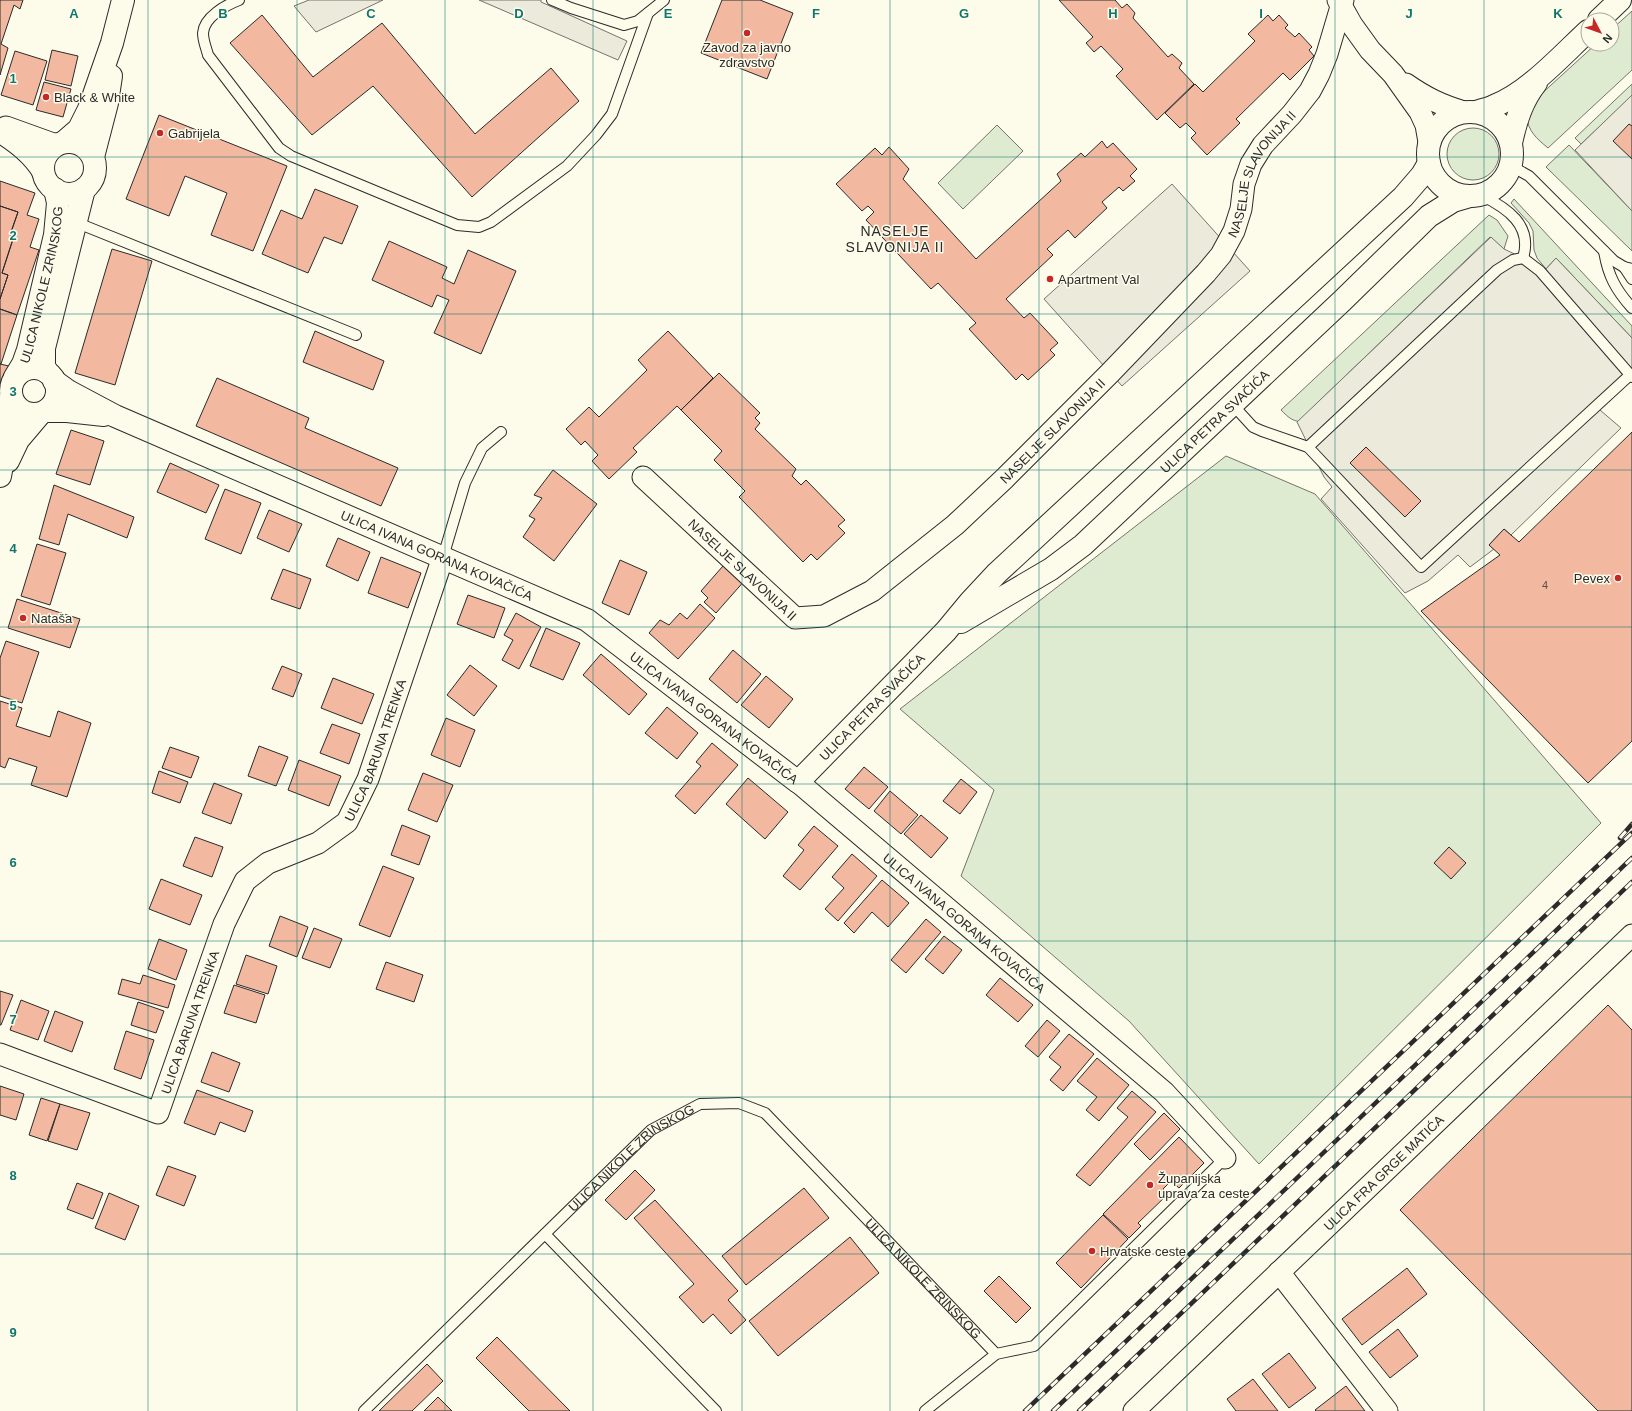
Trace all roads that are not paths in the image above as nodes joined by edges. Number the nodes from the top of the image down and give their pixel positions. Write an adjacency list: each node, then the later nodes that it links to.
1 (123, 0): 10 (main road)
2 (239, 0): 8 (lane)
3 (552, 0): 8 (lane)
4 (664, 0): 8 (lane)
5 (1620, 0): 7 (main road)
6 (1341, 2): 11 (street); 41 (street, NASELJE SLAVONIJA II)
7 (1607, 12)
8 (648, 14)
9 (1580, 38): 12 (main road)
10 (112, 43): 17 (main road); 19 (main road)
11 (1393, 74): 13 (street); 18 (street)
12 (1541, 75): 13 (main road); 16 (main road)
13 (1470, 112): 16 (main road); 18 (main road)
14 (0, 125): 17 (street)
15 (0, 132): 21 (street)
16 (1511, 142): 20 (main road)
17 (60, 144): 19 (main road); 21 (main road)
18 (1429, 152): 24 (main road); 43 (main road, ULICA PETRA SVAČIĆA)
19 (93, 157): 22 (main road)
20 (1511, 166): 24 (main road); 26 (lane)
21 (43, 172): 23 (main road)
22 (84, 189): 23 (main road); 25 (main road, ULICA NIKOLE ZRINSKOG)
23 (55, 190): 34 (main road, ULICA NIKOLE ZRINSKOG)
24 (1476, 195): 27 (lane); 35 (main road, ULICA PETRA SVAČIĆA)
25 (76, 222): 31 (lane); 32 (main road, ULICA NIKOLE ZRINSKOG)
26 (1604, 251): 28 (lane); 30 (lane)
27 (1523, 258): 33 (lane); 39 (lane)
28 (1628, 268): 29 (lane)
29 (1632, 279)
30 (1632, 308)
31 (356, 335)
32 (51, 376): 34 (main road); 36 (main road); 37 (main road, ULICA IVANA GORANA KOVAČIĆA)
33 (1631, 376): 39 (lane)
34 (13, 387): 36 (main road); 40 (main road, ULICA NIKOLE ZRINSKOG)
35 (1232, 404): 39 (lane); 43 (main road, ULICA PETRA SVAČIĆA)
36 (43, 412): 37 (main road, ULICA IVANA GORANA KOVAČIĆA); 40 (main road, ULICA NIKOLE ZRINSKOG)
37 (115, 416): 42 (main road, ULICA IVANA GORANA KOVAČIĆA)
38 (501, 432): 42 (lane)
39 (1308, 447)
40 (0, 476)
41 (643, 477)
42 (443, 558): 44 (main road, ULICA IVANA GORANA KOVAČIĆA); 46 (street, ULICA BARUNA TRENKA)
43 (946, 631): 44 (main road, ULICA PETRA SVAČIĆA)
44 (798, 782): 47 (street, ULICA IVANA GORANA KOVAČIĆA)
45 (1632, 935): 49 (street, ULICA FRA GRGE MATIĆA)
46 (0, 1054)
47 (1225, 1158): 50 (lane)
48 (545, 1234): 50 (lane, ULICA NIKOLE ZRINSKOG); 51 (lane, ULICA NIKOLE ZRINSKOG); 52 (lane)
49 (1279, 1272): 54 (street, ULICA FRA GRGE MATIĆA); 55 (street)
50 (996, 1354): 53 (lane)
51 (364, 1411)
52 (716, 1411)
53 (925, 1411)
54 (1134, 1411)
55 (1387, 1411)

